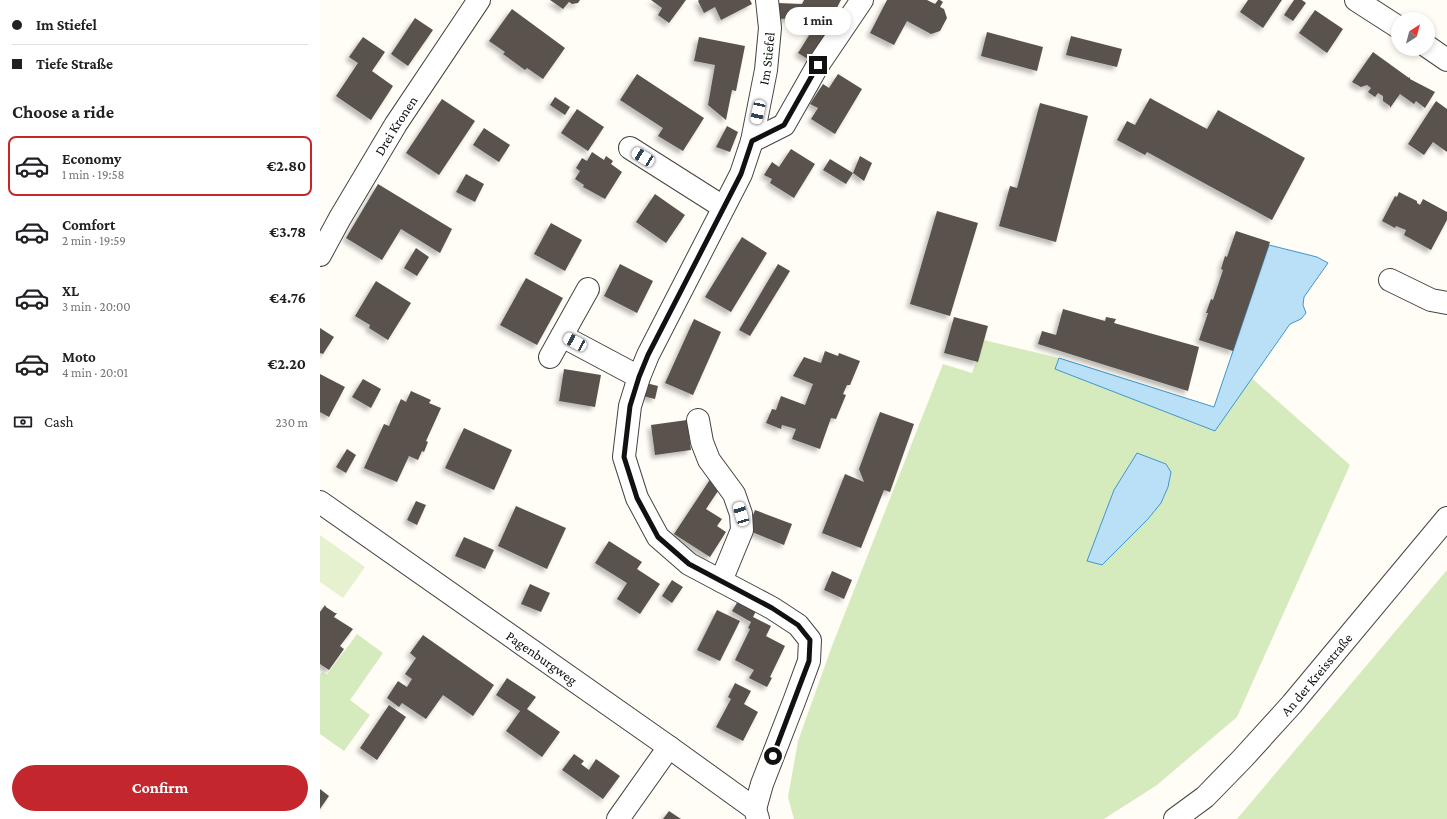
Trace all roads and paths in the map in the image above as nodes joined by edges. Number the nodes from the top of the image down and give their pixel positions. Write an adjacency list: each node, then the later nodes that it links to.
1 (478, 0): 11 (street, Drei Kronen)
2 (767, 0): 8 (street, Im Stiefel)
3 (862, 0): 8 (street)
4 (1356, 0): 5 (street)
5 (1391, 22)
6 (1435, 52): 7 (street)
7 (1447, 60)
8 (752, 141): 10 (street, Im Stiefel)
9 (630, 148): 10 (street)
10 (723, 207): 17 (street, Im Stiefel)
11 (320, 255)
12 (1390, 280): 14 (street)
13 (588, 289): 15 (street)
14 (1445, 297)
15 (562, 336): 16 (street); 17 (street)
16 (550, 357)
17 (639, 377): 21 (street, Im Stiefel)
18 (698, 420): 21 (street)
19 (320, 502): 22 (street, Pagenburgweg)
20 (1447, 518): 25 (street, An der Kreisstraße)
21 (721, 581): 23 (street, Im Stiefel)
22 (669, 747): 23 (street, Pagenburgweg); 24 (street)
23 (756, 814)
24 (618, 819)
25 (1175, 819)

